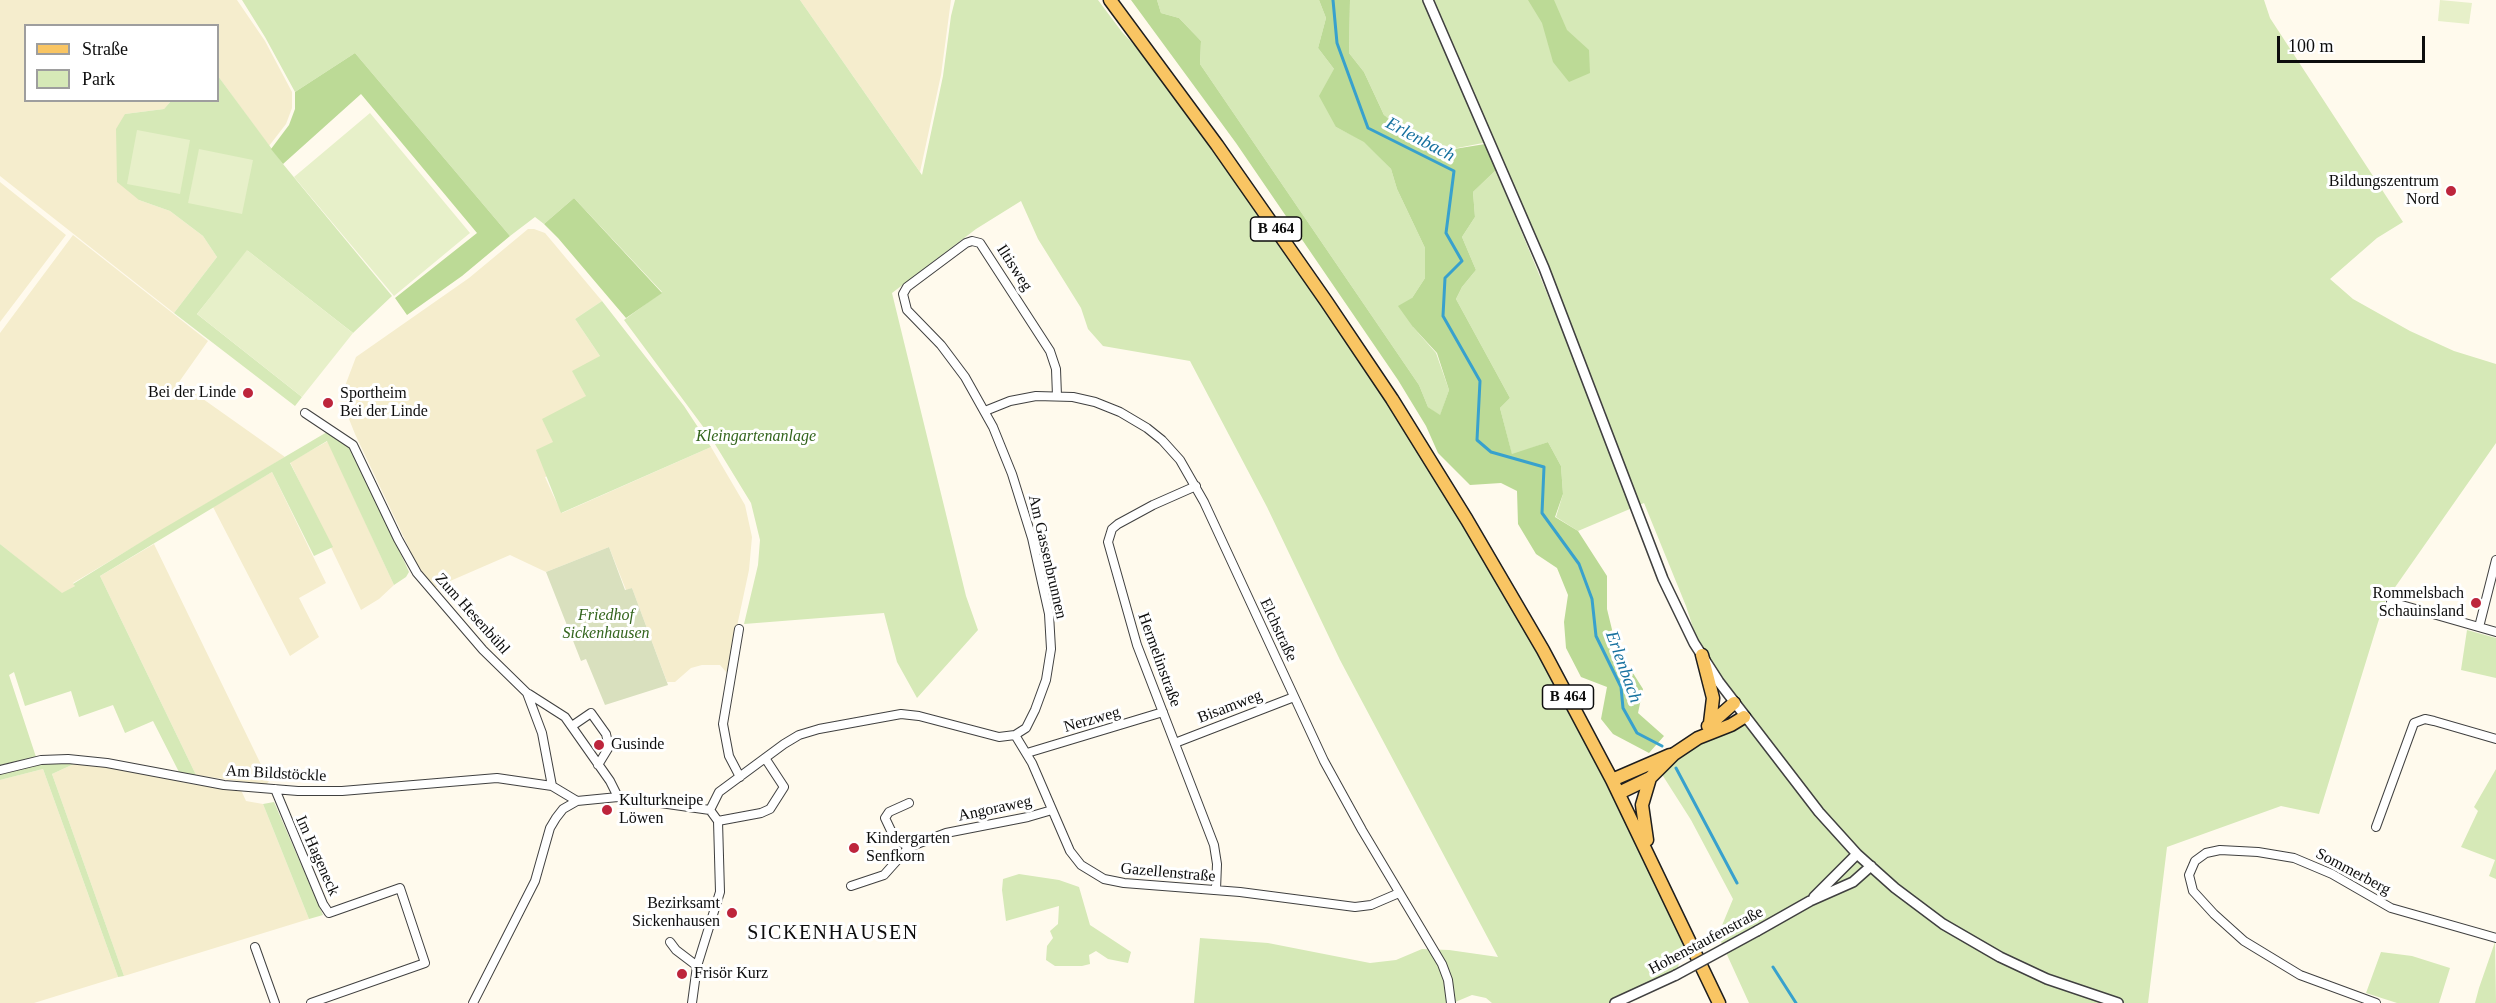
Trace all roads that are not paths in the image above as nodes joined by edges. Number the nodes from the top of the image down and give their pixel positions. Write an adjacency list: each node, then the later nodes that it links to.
1 (1110, 0): 32 (main road, B 464)
2 (1428, 0): 13 (street)
3 (903, 294): 4 (street, Iltisweg); 5 (street, Am Gassenbrunnen)
4 (1057, 396): 5 (street, Elchstraße); 7 (street, Elchstraße)
5 (985, 411): 21 (street, Am Gassenbrunnen)
6 (305, 413): 14 (street, Zum Hesenbühl)
7 (1196, 486): 15 (street, Elchstraße); 17 (street, Hermelinstraße)
8 (2496, 560): 10 (street)
9 (2391, 602): 10 (street)
10 (2479, 627): 12 (street)
11 (739, 629): 30 (street)
12 (2496, 632)
13 (1702, 655): 16 (street); 19 (main road)
14 (527, 693): 20 (street); 33 (street, Zum Hesenbühl)
15 (1294, 697): 24 (street, Bisamweg); 49 (street, Elchstraße)
16 (1734, 703): 18 (street); 19 (main road)
17 (1163, 712): 24 (street, Hermelinstraße); 25 (street, Nerzweg)
18 (1744, 717): 22 (main road); 44 (street)
19 (1710, 723): 22 (main road)
20 (572, 726): 28 (street); 28 (street)
21 (1015, 735): 25 (street, Gazellenstraße); 27 (street)
22 (1698, 738): 26 (main road)
23 (2496, 739): 42 (street)
24 (1175, 743): 48 (street, Hermelinstraße)
25 (1027, 753): 40 (street, Gazellenstraße)
26 (1674, 754): 31 (main road); 32 (main road)
27 (765, 758): 30 (street); 41 (street)
28 (598, 765): 36 (street)
29 (0, 770): 34 (street, Am Bildstöckle)
30 (740, 777): 39 (street)
31 (1650, 778): 35 (main road); 45 (main road)
32 (1612, 780): 35 (main road, B 464)
33 (552, 786): 34 (street, Am Bildstöckle); 37 (street)
34 (275, 789): 56 (street, Im Hageneck)
35 (1618, 793): 45 (main road, B 464)
36 (618, 797): 37 (street); 39 (street)
37 (573, 803): 57 (street)
38 (909, 803): 43 (street)
39 (710, 810): 41 (street)
40 (1052, 810): 43 (street, Angoraweg); 48 (street, Gazellenstraße)
41 (718, 821): 54 (street)
42 (2376, 827)
43 (909, 847): 47 (street, Angoraweg)
44 (1857, 854): 46 (street); 50 (street, Hohenstaufenstraße)
45 (1652, 859): 61 (main road, B 464)
46 (1871, 866): 50 (street, Hohenstaufenstraße); 62 (street)
47 (851, 886)
48 (1216, 890): 49 (street, Gazellenstraße)
49 (1400, 893): 59 (street, Elchstraße)
50 (1810, 901): 60 (street, Hohenstaufenstraße, bridge)
51 (2496, 938): 63 (street, Sommerberg)
52 (670, 942): 54 (street)
53 (255, 947): 55 (street)
54 (697, 966): 58 (street)
55 (275, 1003)
56 (311, 1003)
57 (473, 1003)
58 (692, 1003)
59 (1451, 1003)
60 (1615, 1003)
61 (1719, 1003)
62 (2118, 1003)
63 (2376, 1003)

